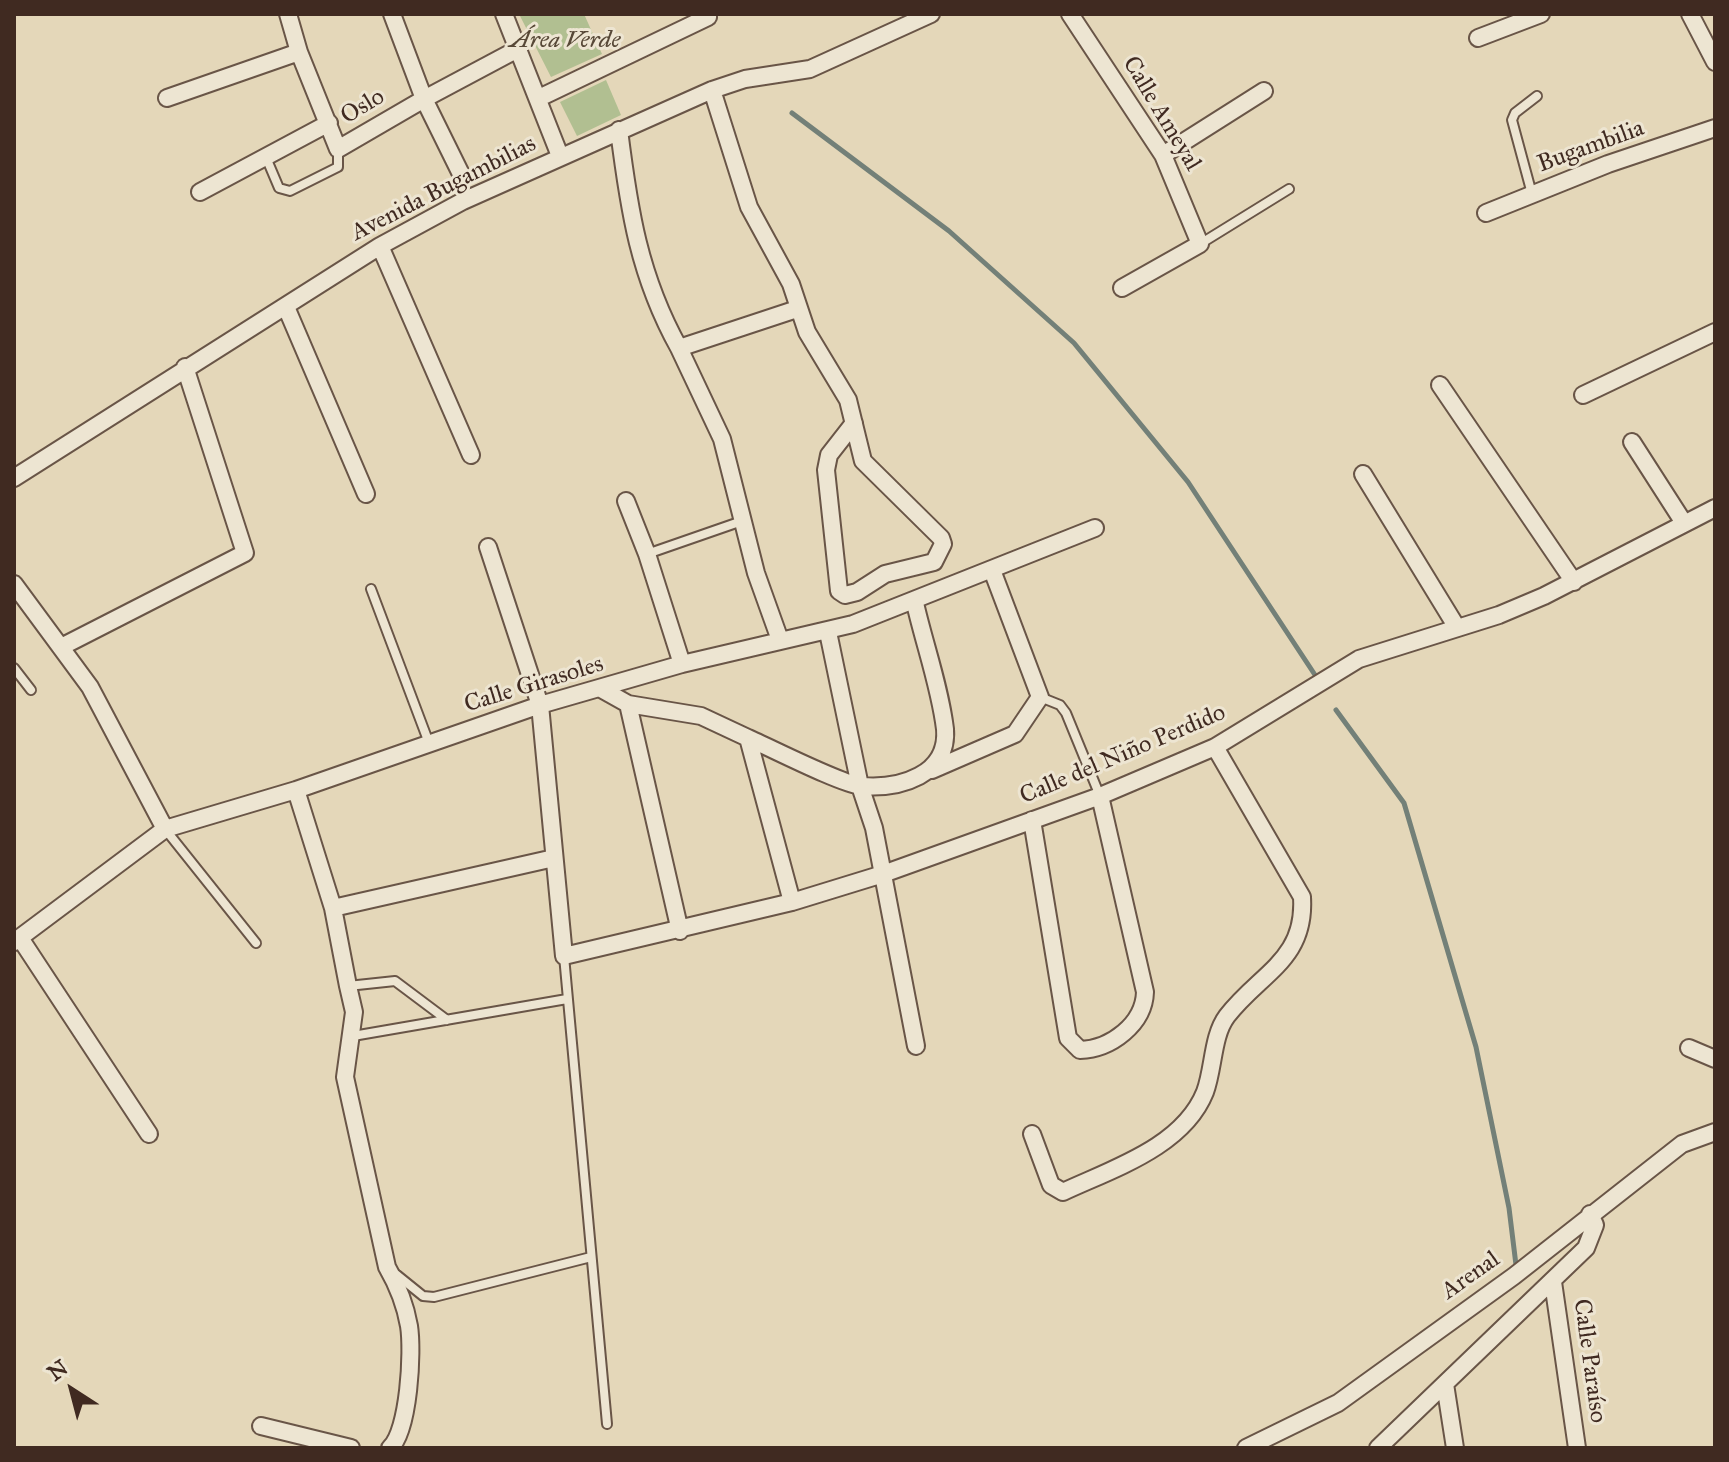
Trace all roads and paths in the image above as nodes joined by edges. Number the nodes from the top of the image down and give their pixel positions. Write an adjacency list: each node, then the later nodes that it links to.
1 (288, 14): 11 (street, Oslo)
2 (392, 14): 18 (street)
3 (504, 14): 10 (street)
4 (931, 14): 13 (street, Avenida Bugambilias)
5 (1070, 14): 24 (street, Calle Ameyal)
6 (1541, 14): 9 (street)
7 (1690, 14): 12 (street)
8 (708, 17): 17 (street)
9 (1478, 38)
10 (516, 50): 17 (street); 18 (street)
11 (299, 52): 16 (street); 19 (street, Oslo)
12 (1715, 62)
13 (712, 90): 21 (street, Avenida Bugambilias); 35 (street)
14 (1264, 91): 24 (street)
15 (1537, 96): 29 (lane)
16 (167, 98)
17 (539, 98): 25 (street)
18 (424, 99): 22 (street, Oslo); 26 (street, Oslo)
19 (329, 123): 22 (street, Oslo); 23 (street)
20 (1715, 128): 29 (street, Bugambilia)
21 (619, 130): 25 (street, Avenida Bugambilias); 37 (street)
22 (338, 149): 23 (lane)
23 (265, 155): 28 (street)
24 (1163, 155): 31 (street, Calle Ameyal)
25 (560, 156): 32 (street, Avenida Bugambilias)
26 (460, 172)
27 (1289, 189): 31 (lane)
28 (200, 192)
29 (1532, 194): 30 (street, Bugambilia)
30 (1486, 213)
31 (1200, 244): 33 (street)
32 (380, 246): 34 (street, Avenida Bugambilias); 43 (street)
33 (1122, 288)
34 (286, 307): 38 (street, Avenida Bugambilias); 46 (street)
35 (797, 309): 37 (street); 41 (street)
36 (1715, 332): 40 (street)
37 (679, 348): 49 (street)
38 (185, 367): 45 (street, Avenida Bugambilias); 62 (street)
39 (1440, 385): 55 (street)
40 (1583, 395)
41 (854, 423): 41 (street)
42 (1632, 442): 50 (street)
43 (471, 455)
44 (1363, 474): 59 (street)
45 (14, 478)
46 (366, 494)
47 (626, 501): 53 (street)
48 (1715, 508): 50 (street, Calle del Niño Perdido)
49 (742, 521): 53 (lane); 61 (street)
50 (1684, 523): 55 (street, Calle del Niño Perdido)
51 (1095, 528): 54 (street, Calle Girasoles)
52 (488, 547): 69 (street)
53 (647, 554): 63 (street)
54 (992, 570): 58 (street, Calle Girasoles); 67 (street)
55 (1574, 582): 59 (street, Calle del Niño Perdido)
56 (14, 584): 62 (street)
57 (371, 589): 71 (lane)
58 (915, 603): 60 (street, Calle Girasoles); 73 (street)
59 (1456, 626): 72 (street, Calle del Niño Perdido)
60 (828, 632): 61 (street, Calle Girasoles); 74 (street)
61 (780, 640): 63 (street, Calle Girasoles)
62 (63, 646): 78 (street)
63 (682, 664): 66 (street, Calle Girasoles)
64 (14, 668): 65 (lane)
65 (31, 690)
66 (603, 690): 68 (street); 69 (street, Calle Girasoles)
67 (1040, 697): 73 (street); 76 (lane)
68 (628, 704): 70 (street); 83 (street)
69 (540, 705): 71 (street, Calle Girasoles); 79 (street)
70 (748, 738): 74 (street); 81 (street)
71 (429, 744): 75 (street, Calle Girasoles)
72 (1215, 747): 76 (street, Calle del Niño Perdido); 96 (street)
73 (932, 770): 74 (street)
74 (860, 786): 80 (street)
75 (296, 790): 78 (street, Calle Girasoles); 82 (street)
76 (1100, 796): 77 (street, Calle del Niño Perdido); 77 (street)
77 (1032, 820): 80 (street, Calle del Niño Perdido)
78 (165, 829): 84 (street, Calle Girasoles); 85 (lane)
79 (554, 858): 82 (street); 86 (street)
80 (883, 874): 81 (street, Calle del Niño Perdido); 91 (street)
81 (792, 902): 83 (street, Calle del Niño Perdido)
82 (333, 908): 87 (street)
83 (680, 931): 86 (street, Calle del Niño Perdido)
84 (17, 940): 95 (street)
85 (256, 943)
86 (564, 956): 88 (lane)
87 (348, 986): 89 (lane); 90 (street)
88 (567, 999): 89 (lane); 98 (lane)
89 (447, 1020): 90 (lane)
90 (353, 1036): 99 (street)
91 (916, 1046)
92 (1689, 1048): 93 (street)
93 (1715, 1059)
94 (1715, 1132): 97 (street, Arenal)
95 (149, 1134)
96 (1032, 1134)
97 (1590, 1214): 100 (street); 106 (street, Arenal)
98 (591, 1257): 99 (lane); 102 (lane)
99 (387, 1267): 105 (street)
100 (1553, 1282): 101 (street); 109 (street, Calle Paraíso)
101 (1445, 1384): 107 (street); 108 (street)
102 (607, 1424)
103 (261, 1426): 104 (street)
104 (351, 1448)
105 (390, 1448)
106 (1246, 1448)
107 (1378, 1448)
108 (1455, 1448)
109 (1577, 1448)

